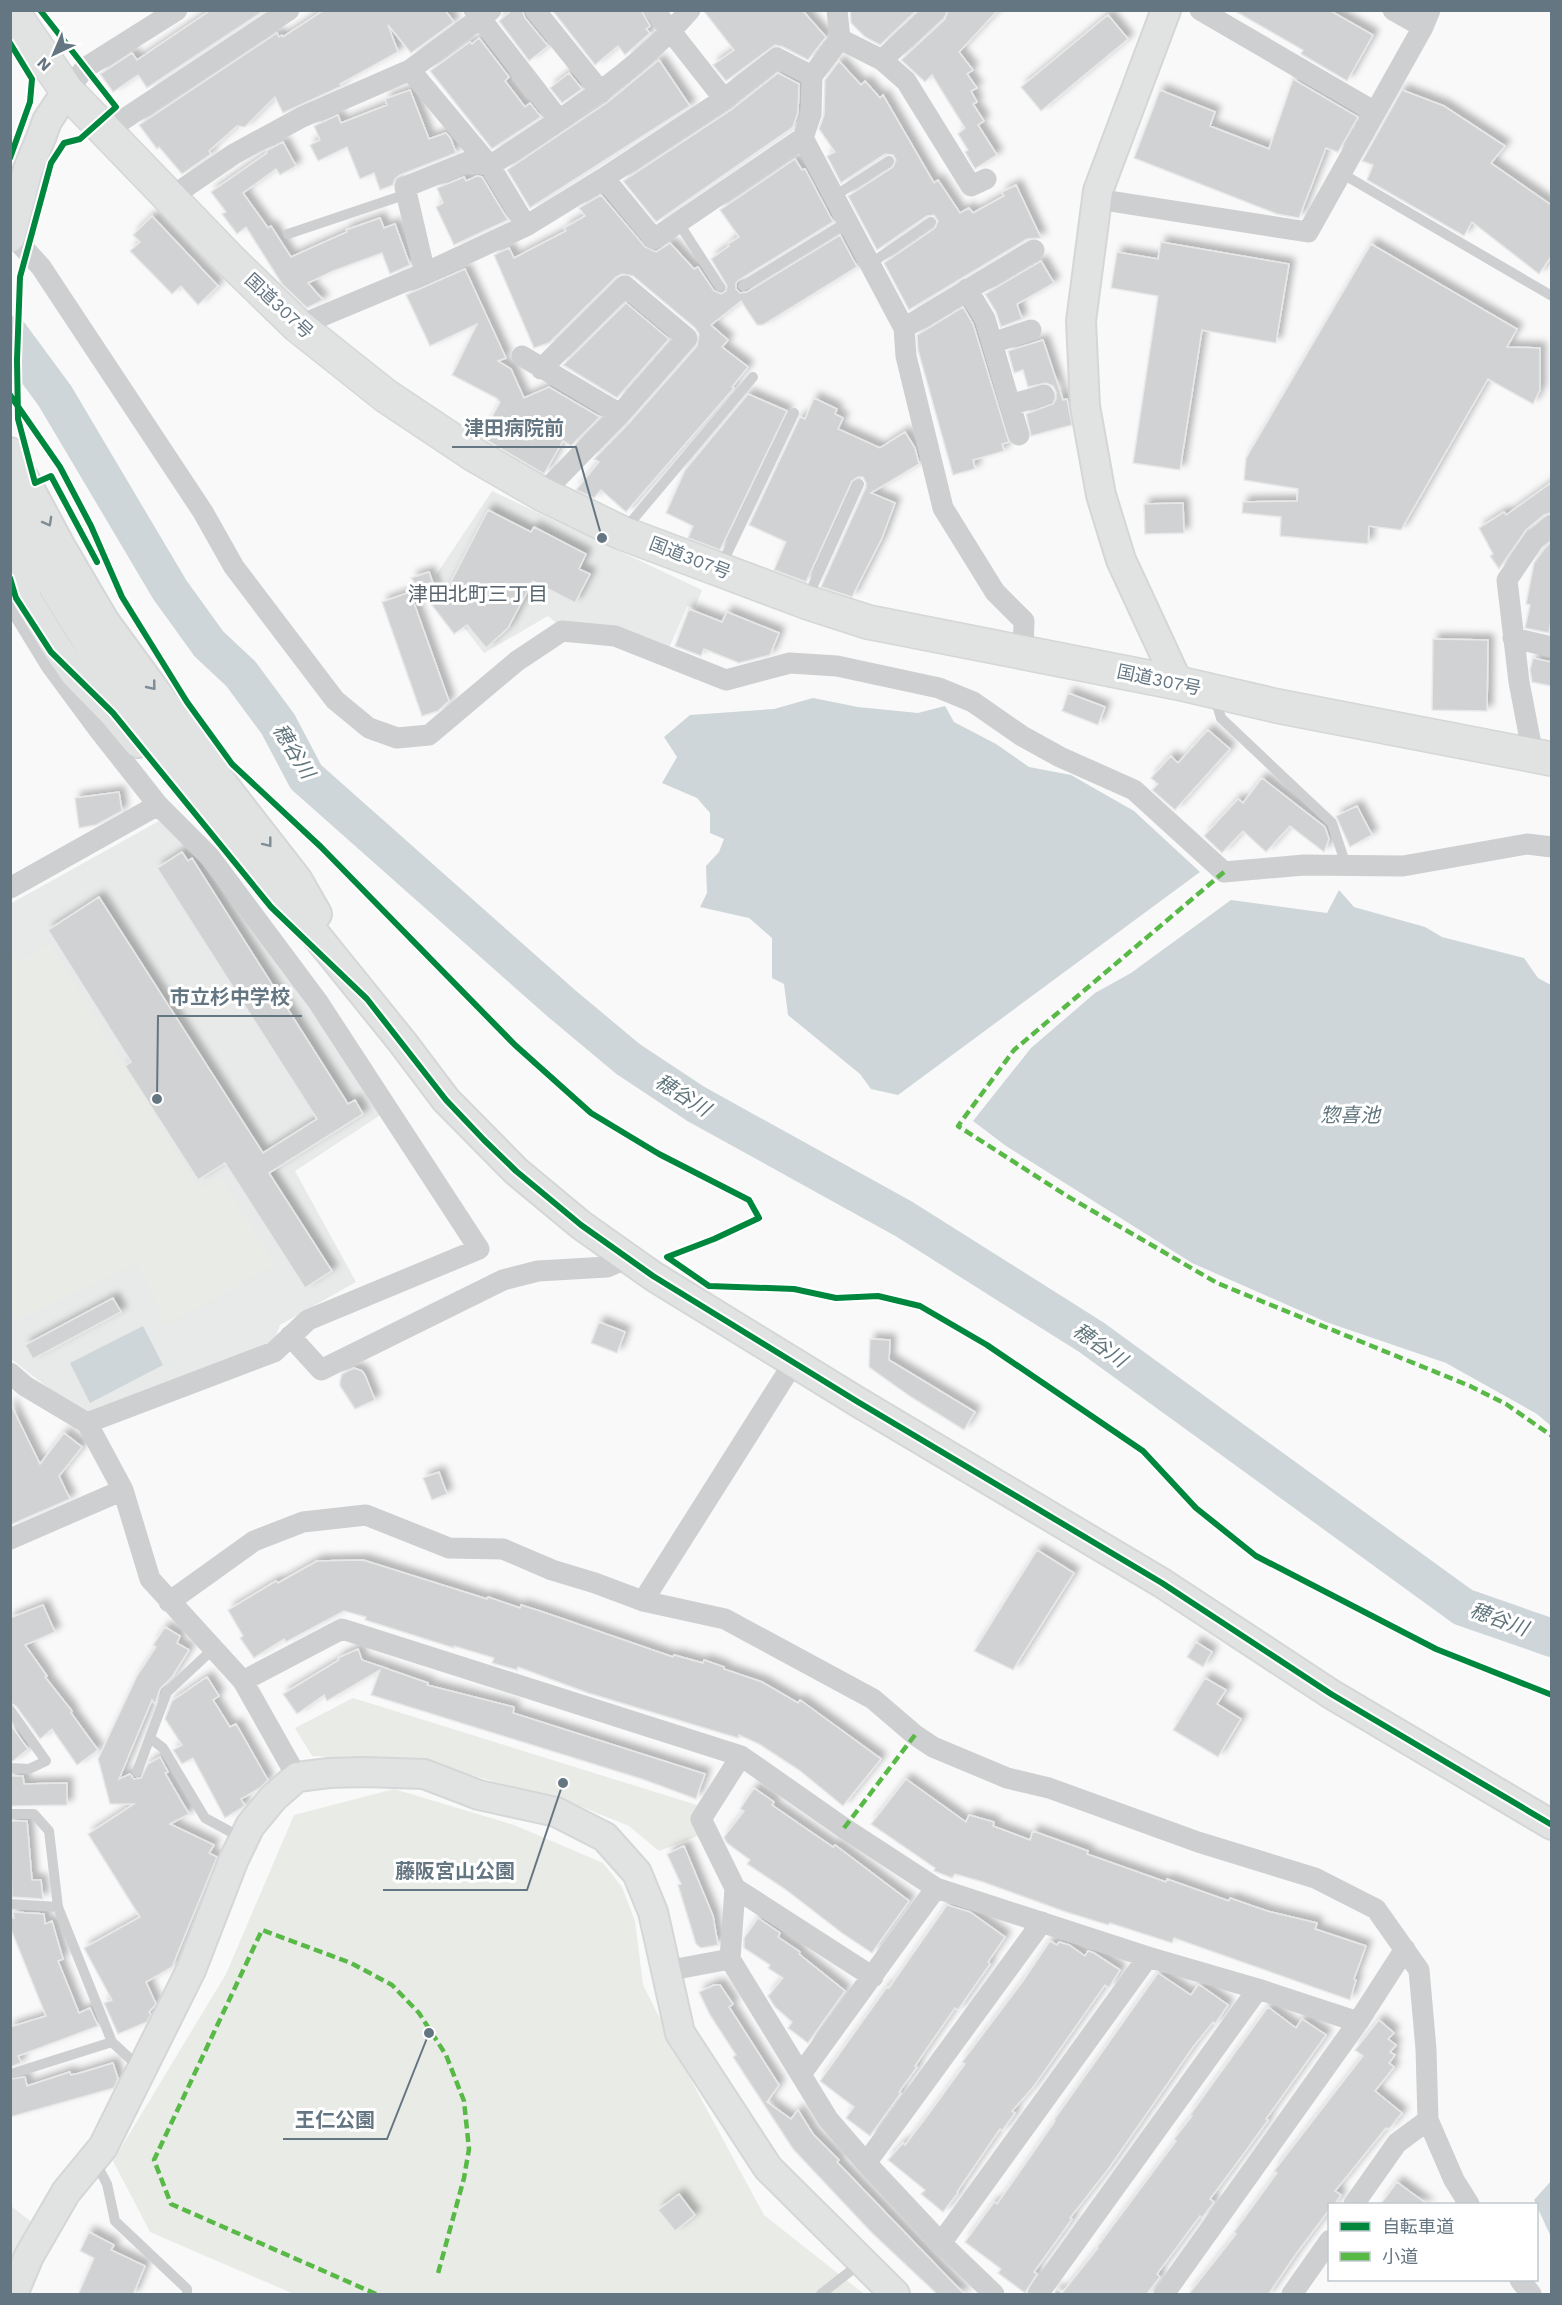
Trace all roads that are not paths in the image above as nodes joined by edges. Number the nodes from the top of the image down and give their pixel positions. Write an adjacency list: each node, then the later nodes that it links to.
1 (11, 10): 19 (highway, 国道307号)
2 (177, 10): 19 (street)
3 (535, 10): 20 (street)
4 (654, 10): 14 (street)
5 (690, 10): 14 (street)
6 (837, 10): 15 (street)
7 (936, 10): 16 (street)
8 (1166, 10): 34 (street)
9 (1200, 10): 22 (street)
10 (1393, 10): 13 (street)
11 (288, 11): 24 (street)
12 (482, 13): 17 (street); 23 (street)
13 (1426, 19): 22 (street)
14 (672, 31): 20 (street); 21 (street)
15 (840, 39): 16 (street); 18 (street)
16 (882, 60): 30 (street)
17 (410, 70): 27 (street); 32 (street)
18 (812, 76): 21 (street); 25 (street)
19 (67, 91): 24 (highway, 国道307号); 41 (street, bridge)
20 (601, 92): 23 (street)
21 (724, 99): 29 (street)
22 (1375, 112): 28 (street)
23 (559, 120): 27 (street)
24 (106, 131): 32 (highway, 国道307号)
25 (803, 138): 33 (street); 35 (street)
26 (890, 161): 33 (lane)
27 (490, 166): 31 (street); 38 (street)
28 (1341, 173): 34 (street); 48 (lane)
29 (604, 178): 35 (street); 38 (street)
30 (986, 179)
31 (407, 194): 40 (lane); 44 (street)
32 (171, 196): 49 (highway, 国道307号)
33 (833, 197): 36 (street)
34 (1097, 199): 74 (street)
35 (678, 222): 46 (lane)
36 (847, 222): 43 (street); 45 (lane)
37 (931, 222): 43 (lane)
38 (526, 226): 44 (street)
39 (10, 233): 79 (street)
40 (288, 234)
41 (10, 238)
42 (1034, 250): 47 (street)
43 (870, 264): 50 (street)
44 (425, 273): 49 (street)
45 (743, 286)
46 (720, 287)
47 (966, 290): 50 (street); 52 (street)
48 (1551, 296)
49 (298, 326): 64 (highway, 国道307号)
50 (904, 328): 73 (street)
51 (1031, 330): 52 (street)
52 (992, 343): 57 (street)
53 (522, 356): 54 (street)
54 (542, 369): 59 (street); 59 (street)
55 (753, 377): 66 (lane)
56 (1044, 395): 57 (street)
57 (1010, 405): 60 (street)
58 (794, 413): 68 (lane)
59 (620, 414): 64 (street)
60 (1018, 435)
61 (10, 452): 81 (street, one-way to 81)
62 (10, 476): 81 (street)
63 (859, 484): 70 (lane)
64 (542, 494): 66 (highway, 国道307号)
65 (1551, 525): 71 (street)
66 (622, 533): 68 (highway, 国道307号)
67 (10, 543): 81 (street)
68 (720, 569): 70 (highway, 国道307号)
69 (10, 598): 77 (street)
70 (806, 602): 73 (highway, 国道307号)
71 (1513, 638): 72 (street); 76 (street)
72 (1551, 647)
73 (1023, 652): 74 (highway, 国道307号)
74 (1178, 683): 75 (highway, 国道307号)
75 (1213, 691): 76 (highway, 国道307号); 79 (lane)
76 (1542, 757)
77 (158, 805): 80 (street); 83 (street)
78 (1551, 847): 79 (street)
79 (1346, 865)
80 (10, 888)
81 (368, 999): 82 (street)
82 (628, 1258): 83 (street); 84 (street)
83 (290, 1336): 86 (street)
84 (794, 1362): 89 (street); 100 (street)
85 (10, 1373): 86 (street)
86 (87, 1423): 87 (street)
87 (123, 1490): 88 (street); 90 (street)
88 (10, 1539)
89 (643, 1601): 90 (street); 107 (street)
90 (168, 1602): 91 (street)
91 (213, 1649): 92 (street); 94 (lane)
92 (243, 1681): 95 (street); 98 (street)
93 (10, 1710): 96 (lane)
94 (150, 1738): 97 (lane); 101 (lane)
95 (741, 1756): 102 (street); 103 (street)
96 (10, 1768)
97 (137, 1772)
98 (297, 1777): 101 (street); 110 (street)
99 (10, 1814): 105 (lane)
100 (1551, 1825)
101 (244, 1839): 115 (street)
102 (735, 1888): 109 (street); 111 (street)
103 (936, 1888): 106 (street); 111 (street)
104 (10, 1904): 105 (lane)
105 (58, 1907): 114 (lane)
106 (1042, 1922): 108 (street); 120 (street)
107 (1405, 1949): 113 (street); 118 (street)
108 (1148, 1957): 112 (street); 124 (street)
109 (730, 1959): 110 (street); 117 (street)
110 (666, 1971): 125 (street)
111 (873, 1977): 117 (street)
112 (1258, 1989): 113 (street); 132 (street)
113 (1358, 2022): 133 (street)
114 (112, 2042): 115 (lane); 116 (lane)
115 (140, 2069): 119 (street)
116 (14, 2073)
117 (801, 2074): 120 (street)
118 (1428, 2120): 121 (street); 122 (street)
119 (93, 2158): 127 (street); 128 (lane)
120 (866, 2163): 124 (street)
121 (1355, 2203)
122 (1468, 2203)
123 (1328, 2241): 134 (street)
124 (941, 2243): 131 (street)
125 (862, 2262): 129 (lane); 130 (street)
126 (1521, 2281): 135 (street)
127 (13, 2295)
128 (187, 2295)
129 (821, 2295)
130 (895, 2295)
131 (994, 2295)
132 (1038, 2295)
133 (1164, 2295)
134 (1292, 2295)
135 (1531, 2295)

